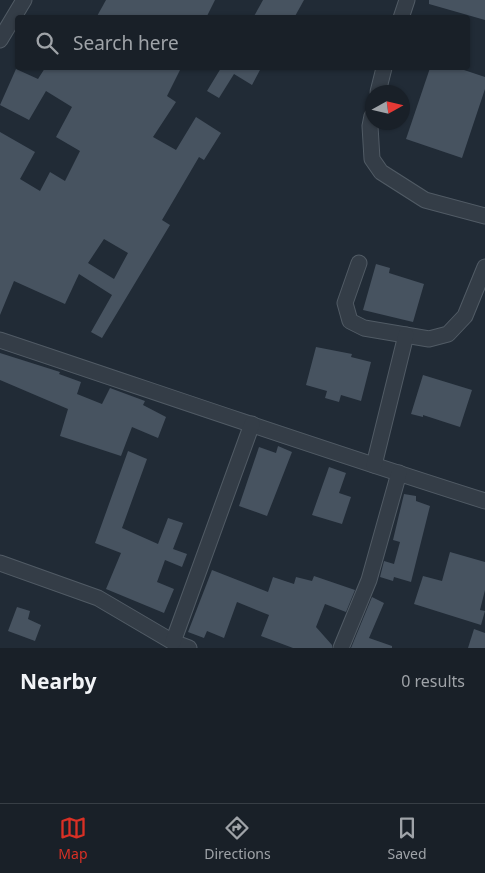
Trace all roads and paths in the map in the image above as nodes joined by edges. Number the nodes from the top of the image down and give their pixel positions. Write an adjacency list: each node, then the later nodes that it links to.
1 (24, 0): 4 (street)
2 (407, 0): 3 (street)
3 (402, 15)
4 (0, 40)
5 (384, 70): 6 (street)
6 (380, 85)
7 (370, 130): 8 (street)
8 (485, 216)
9 (359, 263): 11 (street)
10 (485, 267): 11 (street)
11 (406, 335): 14 (street)
12 (0, 340): 13 (street)
13 (252, 424): 14 (street); 18 (street)
14 (374, 465): 15 (street)
15 (399, 473): 16 (street); 20 (street)
16 (485, 501)
17 (0, 563): 18 (street)
18 (173, 642): 19 (street)
19 (188, 648)
20 (341, 648)

